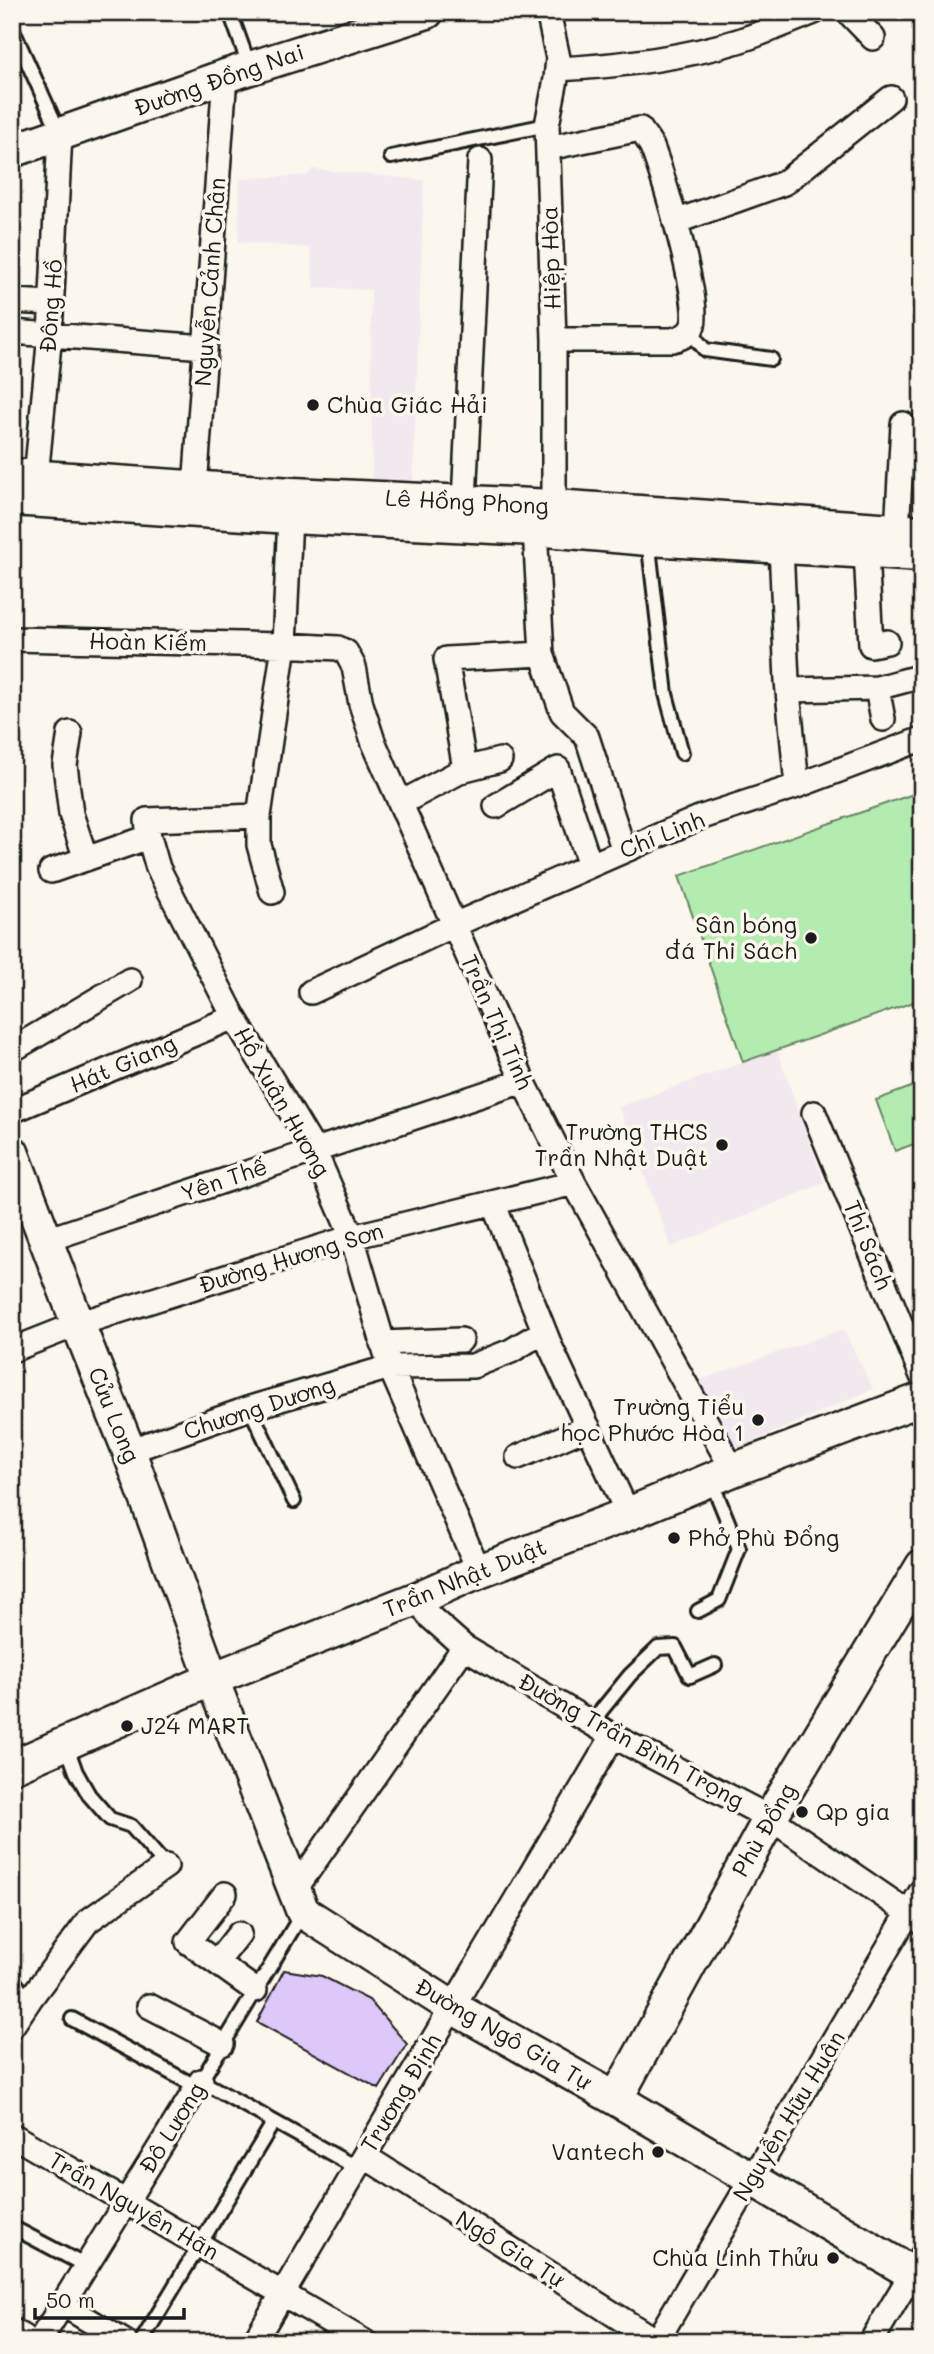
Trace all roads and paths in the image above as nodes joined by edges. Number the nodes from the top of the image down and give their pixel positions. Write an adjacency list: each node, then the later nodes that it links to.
1 (230, 12): 9 (lane)
2 (427, 12): 9 (street, Đường Đồng Nai)
3 (548, 12): 8 (street, Hiệp Hòa)
4 (814, 12): 8 (street)
5 (848, 12): 7 (street)
6 (12, 28): 11 (lane)
7 (873, 38)
8 (557, 69): 12 (street, Hiệp Hòa)
9 (237, 72): 11 (street, Đường Đồng Nai); 23 (street, Nguyễn Cảnh Chân)
10 (891, 98): 16 (street)
11 (60, 134): 13 (street, Đường Đồng Nai); 18 (street, Đông Hồ)
12 (548, 136): 14 (lane); 16 (street); 22 (street, Hiệp Hòa)
13 (12, 151)
14 (391, 157)
15 (480, 160): 29 (street)
16 (675, 222): 19 (street)
17 (12, 301): 18 (street)
18 (51, 303): 21 (street, Đông Hồ)
19 (692, 325): 22 (street); 24 (lane)
20 (12, 332): 21 (street)
21 (50, 334): 23 (street); 26 (street, Đông Hồ)
22 (554, 340): 31 (street, Hiệp Hòa)
23 (205, 347): 27 (street, Nguyễn Cảnh Chân)
24 (771, 359)
25 (903, 424): 32 (street)
26 (24, 476): 27 (street, Lê Hồng Phong)
27 (204, 496): 28 (street, Lê Hồng Phong); 30 (street, Lê Hồng Phong)
28 (12, 499)
29 (464, 502): 30 (street, Lê Hồng Phong); 31 (street, Lê Hồng Phong)
30 (291, 505): 31 (street, Lê Hồng Phong); 39 (street)
31 (545, 518): 32 (street, Lê Hồng Phong); 33 (street, Lê Hồng Phong); 40 (street, Hiệp Hòa)
32 (909, 531)
33 (648, 539): 34 (street, Lê Hồng Phong); 47 (lane)
34 (781, 547): 35 (street, Lê Hồng Phong); 43 (street)
35 (866, 552): 36 (street, Lê Hồng Phong); 38 (street)
36 (922, 555)
37 (12, 639): 39 (street, Hoàn Kiếm)
38 (887, 642)
39 (284, 645): 51 (street, Trần Thị Tính); 53 (street)
40 (542, 654): 49 (street); 55 (street, Hiệp Hòa)
41 (922, 676): 42 (street)
42 (877, 688): 43 (street); 44 (street)
43 (788, 691): 50 (street)
44 (883, 719)
45 (70, 733): 56 (street)
46 (919, 740): 50 (street, Chí Linh)
47 (682, 753)
48 (500, 760): 49 (street)
49 (465, 769): 51 (street)
50 (797, 786): 55 (street, Chí Linh)
51 (401, 803): 60 (street, Trần Thị Tính)
52 (496, 806): 57 (street)
53 (259, 816): 54 (street); 59 (street)
54 (149, 837): 56 (street); 63 (street, Hồ Xuân Hương)
55 (624, 850): 57 (street, Chí Linh)
56 (86, 859): 58 (street)
57 (590, 865): 60 (street, Chí Linh)
58 (51, 871)
59 (272, 892)
60 (454, 925): 62 (street, Chí Linh); 65 (street, Trần Thị Tính)
61 (130, 980): 64 (street)
62 (311, 992)
63 (234, 1017): 66 (street, Hát Giang); 68 (street, Hồ Xuân Hương)
64 (12, 1050)
65 (523, 1081): 68 (street, Yên Thế); 70 (street, Trần Thị Tính)
66 (12, 1111)
67 (814, 1113): 80 (street, Thi Sách)
68 (314, 1150): 72 (street, Hồ Xuân Hương); 73 (street, Yên Thế)
69 (12, 1152): 73 (street, Cửu Long)
70 (574, 1183): 71 (street, Đường Hương Sơn); 86 (street, Trần Thị Tính)
71 (493, 1203): 72 (street, Đường Hương Sơn); 75 (street)
72 (352, 1237): 74 (street, Đường Hương Sơn); 77 (street, Hồ Xuân Hương)
73 (46, 1240): 74 (street, Cửu Long)
74 (78, 1324): 78 (street, Đường Hương Sơn); 84 (street, Cửu Long)
75 (544, 1331): 79 (street, Chương Dương); 83 (street)
76 (461, 1340): 77 (street)
77 (382, 1343): 79 (street, Hồ Xuân Hương)
78 (12, 1350)
79 (390, 1367): 82 (street, Chương Dương); 89 (street, Hồ Xuân Hương)
80 (922, 1376)
81 (922, 1399): 86 (street, Trần Nhật Duật)
82 (250, 1408): 84 (street, Chương Dương); 87 (lane)
83 (588, 1427): 85 (street); 88 (street)
84 (129, 1451): 95 (street, Cửu Long)
85 (518, 1457)
86 (722, 1475): 88 (street, Trần Nhật Duật); 92 (lane)
87 (295, 1501)
88 (628, 1514): 89 (street, Trần Nhật Duật)
89 (479, 1571): 91 (street, Trần Nhật Duật)
90 (920, 1575): 100 (street, Phù Đổng)
91 (418, 1598): 93 (street, Đường Trần Bình Trọng); 95 (street, Trần Nhật Duật)
92 (698, 1611)
93 (464, 1647): 96 (street, Đường Trần Bình Trọng); 104 (street)
94 (715, 1665): 96 (lane)
95 (212, 1679): 98 (street, Trần Nhật Duật); 104 (street)
96 (591, 1723): 97 (street, Đường Trần Bình Trọng)
97 (613, 1736): 100 (street, Đường Trần Bình Trọng); 112 (street, Trương Định)
98 (66, 1744): 99 (street, Trần Nhật Duật); 101 (lane)
99 (12, 1767)
100 (770, 1818): 105 (street, Đường Trần Bình Trọng); 117 (street, Phù Đổng)
101 (166, 1866): 110 (street)
102 (922, 1890): 105 (street, Nguyễn Hữu Huân)
103 (225, 1894): 107 (street)
104 (298, 1902): 109 (lane, Đô Lương); 112 (street, Đường Ngô Gia Tự)
105 (915, 1918): 121 (street, Nguyễn Hữu Huân)
106 (239, 1934): 107 (street)
107 (217, 1962): 109 (street)
108 (12, 1978): 110 (lane)
109 (255, 1990): 115 (lane, Đô Lương)
110 (30, 1999): 114 (street)
111 (149, 2006): 115 (street)
112 (452, 2007): 117 (street, Đường Ngô Gia Tự); 120 (street, Trương Định)
113 (72, 2019): 116 (lane)
114 (12, 2026)
115 (222, 2044): 116 (lane, Đô Lương)
116 (199, 2084): 118 (lane); 122 (street, Đô Lương)
117 (616, 2099): 121 (street, Đường Ngô Gia Tự)
118 (273, 2123): 120 (lane); 124 (lane)
119 (12, 2135): 122 (street, Trần Nguyên Hãn)
120 (360, 2162): 127 (street, Trương Định); 130 (street, Ngô Gia Tự)
121 (752, 2179): 126 (street, Đường Ngô Gia Tự); 130 (street, Nguyễn Hữu Huân)
122 (126, 2202): 124 (street, Trần Nguyên Hãn); 125 (street, Đô Lương)
123 (12, 2227): 125 (lane)
124 (201, 2245): 127 (street, Trần Nguyên Hãn); 134 (lane)
125 (86, 2266): 128 (street, Đô Lương)
126 (918, 2270): 137 (street)
127 (283, 2293): 135 (street, Trương Định); 136 (street, Trần Nguyên Hãn)
128 (62, 2304): 132 (street, Đô Lương); 133 (street)
129 (12, 2330): 131 (street)
130 (656, 2341)
131 (31, 2342)
132 (39, 2342)
133 (125, 2342)
134 (141, 2342)
135 (254, 2342)
136 (365, 2342)
137 (870, 2342)

